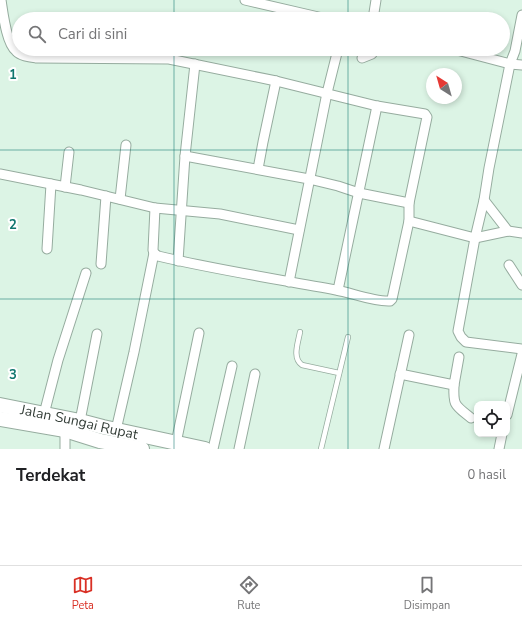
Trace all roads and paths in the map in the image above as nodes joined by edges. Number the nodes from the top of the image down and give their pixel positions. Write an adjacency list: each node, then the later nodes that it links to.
1 (1, 0): 7 (street)
2 (245, 0): 4 (street)
3 (376, 0): 5 (street)
4 (297, 12)
5 (374, 12)
6 (522, 15): 14 (street)
7 (12, 45)
8 (24, 56): 13 (street)
9 (336, 56): 17 (street)
10 (367, 56): 12 (street)
11 (480, 56): 14 (street)
12 (362, 58)
13 (195, 64): 16 (street); 21 (street)
14 (510, 64): 15 (street); 30 (street)
15 (522, 65)
16 (276, 81): 17 (street); 22 (street)
17 (327, 93): 18 (street); 24 (street)
18 (377, 106): 27 (street); 31 (street)
19 (126, 145): 29 (street)
20 (70, 152): 26 (street)
21 (185, 156): 22 (street); 33 (street)
22 (258, 169): 24 (street)
23 (0, 174): 25 (street)
24 (309, 179): 27 (street); 35 (street)
25 (51, 184): 26 (street); 39 (street)
26 (66, 187): 28 (street)
27 (359, 192): 31 (street); 47 (street)
28 (106, 196): 29 (street); 42 (street)
29 (120, 199): 32 (street)
30 (484, 200): 36 (street); 38 (street)
31 (409, 203): 34 (street)
32 (155, 208): 33 (street); 40 (street)
33 (182, 210): 35 (street); 41 (street)
34 (409, 221): 38 (street); 47 (street)
35 (299, 230): 45 (street)
36 (508, 230): 37 (street); 38 (street)
37 (522, 233)
38 (475, 238): 53 (street)
39 (47, 249)
40 (154, 253): 41 (street); 67 (street)
41 (178, 260): 45 (street)
42 (100, 264)
43 (509, 265): 46 (street)
44 (86, 273): 63 (street)
45 (290, 282): 47 (street)
46 (522, 285)
47 (338, 290)
48 (300, 332): 58 (lane)
49 (199, 333): 70 (street)
50 (97, 334): 66 (street)
51 (409, 335): 59 (street)
52 (348, 337): 58 (lane)
53 (522, 349)
54 (522, 354): 61 (street)
55 (459, 357): 60 (street)
56 (232, 366): 75 (street)
57 (255, 374): 76 (street)
58 (339, 374): 77 (lane)
59 (400, 374): 60 (street); 78 (street)
60 (454, 385): 64 (street)
61 (510, 403)
62 (0, 405): 63 (main road, Jalan Sungai Rupat)
63 (44, 414): 66 (main road, Jalan Sungai Rupat)
64 (471, 418)
65 (0, 419): 68 (main road, Jalan Sungai Rupat)
66 (80, 421): 67 (main road, Jalan Sungai Rupat)
67 (109, 428): 70 (main road, Jalan Sungai Rupat); 71 (street)
68 (64, 430): 71 (main road, Jalan Sungai Rupat); 72 (street)
69 (501, 437): 79 (street)
70 (176, 443): 74 (main road, Jalan Sungai Rupat)
71 (101, 445): 73 (main road, Jalan Sungai Rupat)
72 (65, 449)
73 (142, 449)
74 (205, 449)
75 (214, 449)
76 (239, 449)
77 (321, 449)
78 (384, 449)
79 (499, 449)

